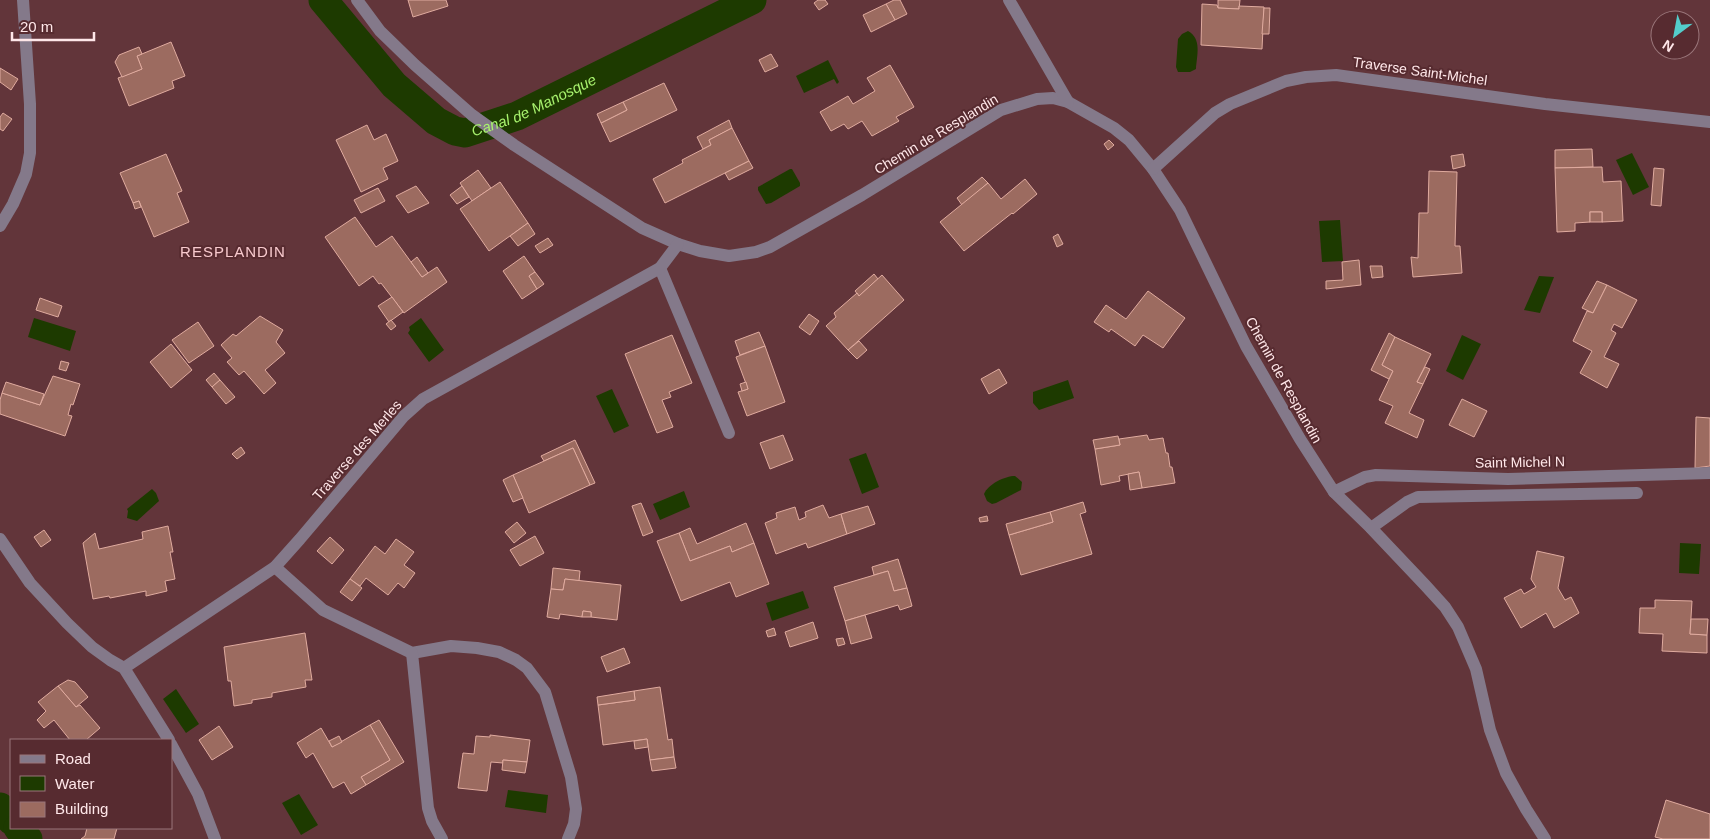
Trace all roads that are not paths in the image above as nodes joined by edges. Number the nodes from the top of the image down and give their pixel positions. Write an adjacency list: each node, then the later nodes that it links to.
1 (23, 0): 7 (street)
2 (357, 0): 8 (street, Chemin de Resplandin)
3 (1009, 0): 4 (street)
4 (1068, 102): 6 (street, Chemin de Resplandin); 8 (street, Chemin de Resplandin)
5 (1710, 122): 6 (street, Traverse Saint-Michel)
6 (1153, 169): 12 (street, Chemin de Resplandin)
7 (0, 226)
8 (678, 244): 9 (street, Traverse des Merles)
9 (660, 268): 10 (street); 16 (street, Traverse des Merles)
10 (729, 433)
11 (1710, 473): 12 (street, Saint Michel N)
12 (1334, 492): 14 (street, Chemin de Resplandin)
13 (1637, 493): 14 (street)
14 (1371, 528): 24 (street, Chemin de Resplandin)
15 (0, 539): 18 (street)
16 (274, 566): 17 (street); 18 (street, Traverse des Merles)
17 (412, 653): 22 (street); 23 (street)
18 (124, 668): 19 (street)
19 (168, 739)
20 (172, 746): 21 (street)
21 (216, 839)
22 (442, 839)
23 (568, 839)
24 (1545, 839)

